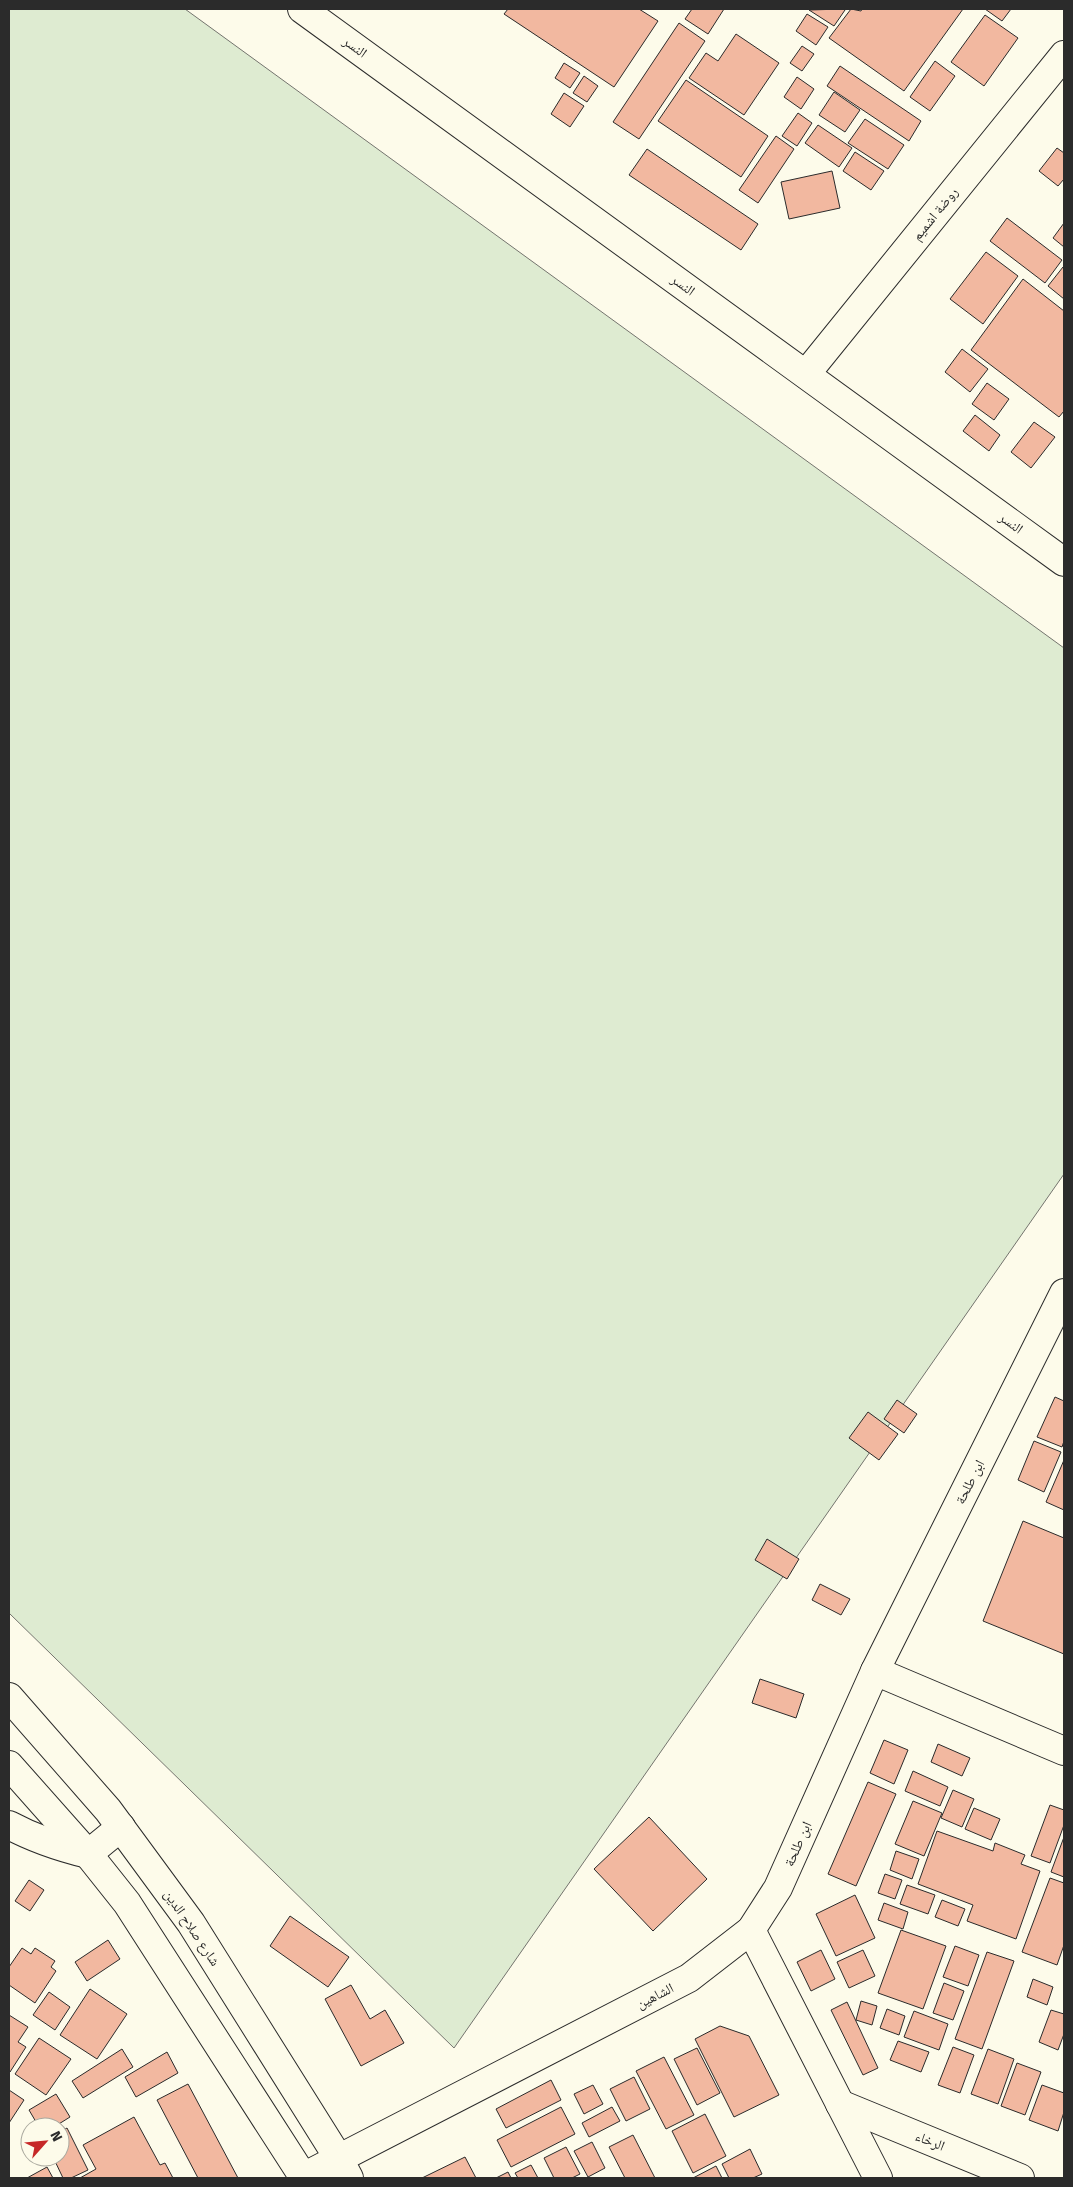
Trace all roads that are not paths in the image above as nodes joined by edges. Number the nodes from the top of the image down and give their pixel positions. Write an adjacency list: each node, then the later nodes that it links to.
1 (302, 9): 3 (street, النسر)
2 (1064, 55): 3 (street, روضة اشميم)
3 (806, 374): 4 (street, النسر)
4 (1064, 562)
5 (1064, 1293): 6 (street, ابن طلحة)
6 (875, 1671): 8 (street); 13 (street, ابن طلحة)
7 (9, 1697): 11 (street, شارع صلاح الدين)
8 (1064, 1751)
9 (9, 1765): 12 (street)
10 (9, 1825): 12 (street)
11 (121, 1827): 12 (street); 15 (street, شارع صلاح الدين)
12 (88, 1854): 16 (street)
13 (751, 1930): 14 (street); 15 (street, الشاهين)
14 (840, 2104): 17 (street); 18 (street, الرخاء)
15 (344, 2168): 16 (street, الشاهين)
16 (303, 2178)
17 (878, 2178)
18 (1020, 2178)

